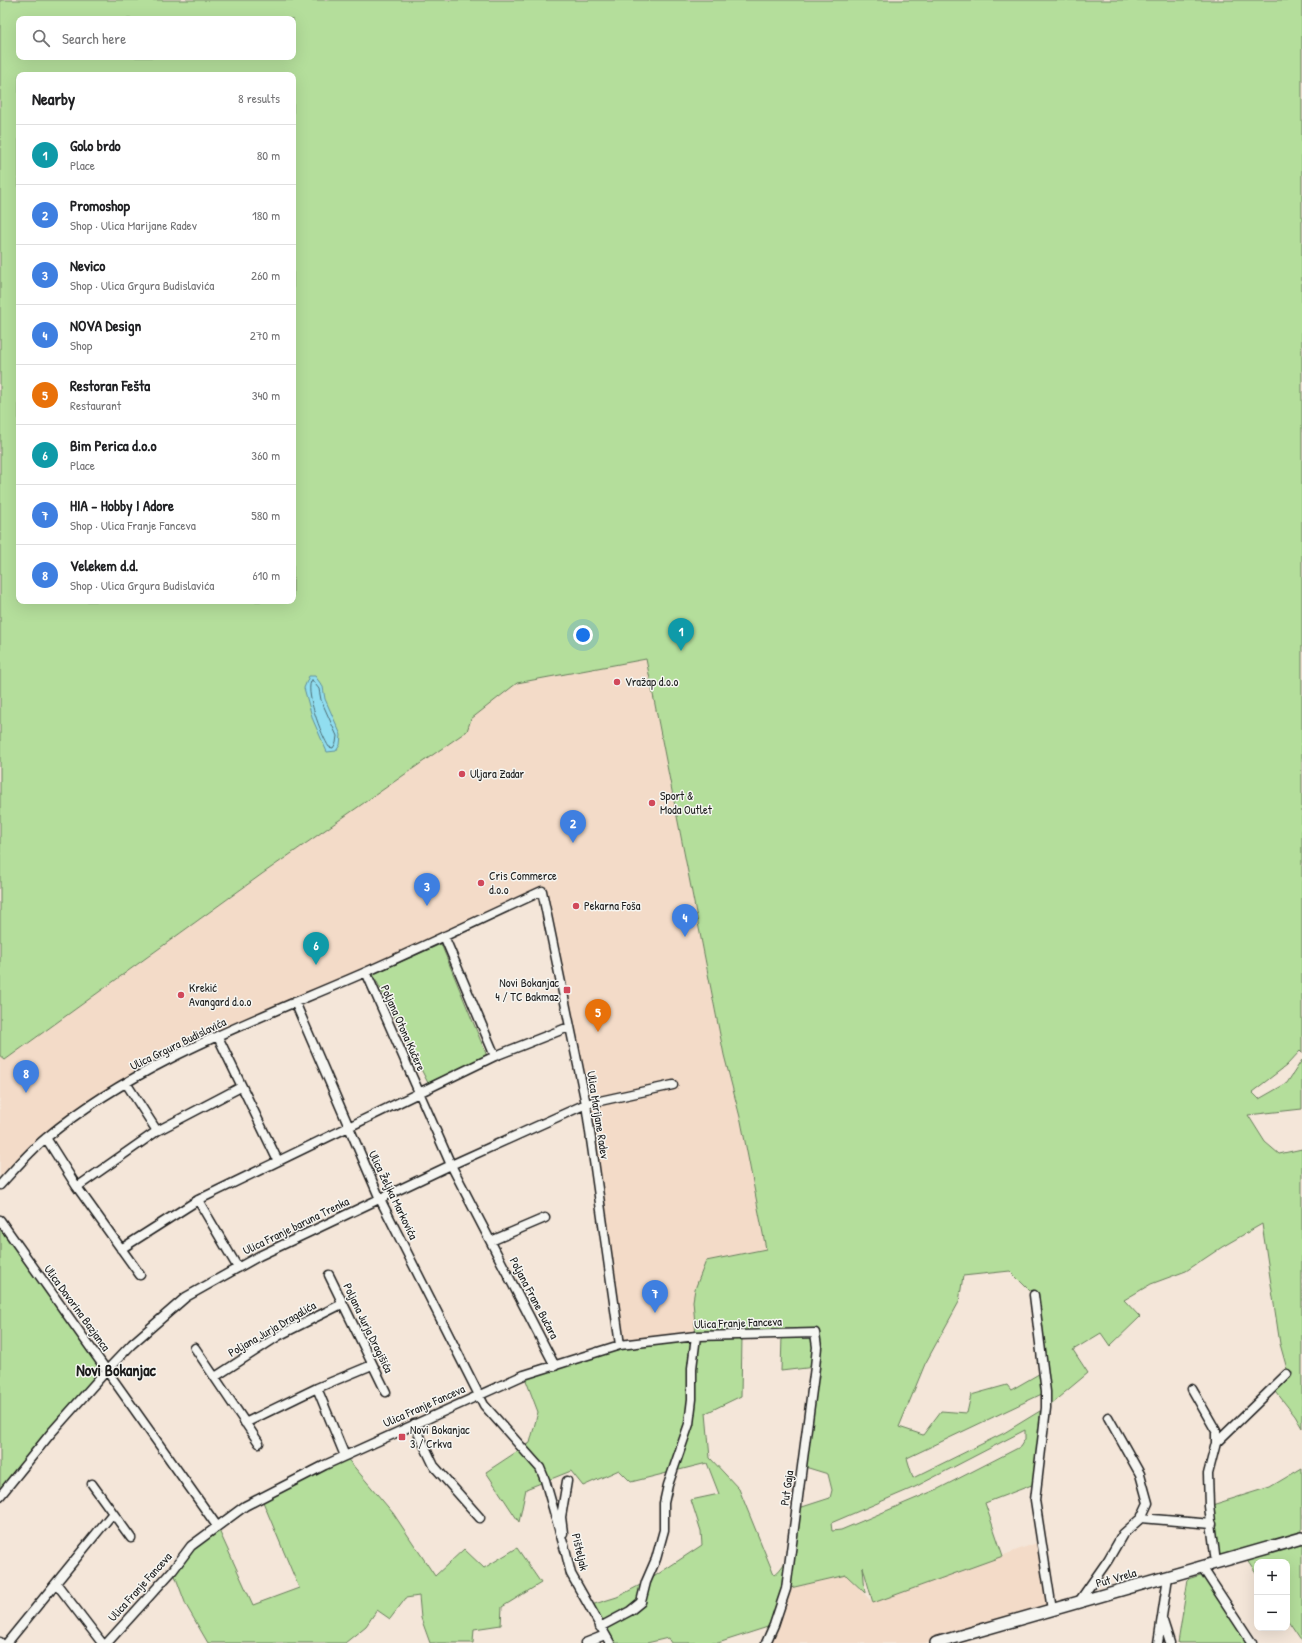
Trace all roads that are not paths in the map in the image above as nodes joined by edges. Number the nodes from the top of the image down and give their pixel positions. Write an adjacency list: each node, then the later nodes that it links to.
1 (542, 890): 2 (street, Ulica Grgura Budislavića); 5 (street, Ulica Marijane Radev)
2 (444, 936): 3 (street, Ulica Grgura Budislavića); 7 (street)
3 (366, 972): 4 (street, Ulica Grgura Budislavića); 11 (street, Poljana Otona Kučere)
4 (294, 1002): 6 (street, Ulica Grgura Budislavića); 13 (street, Ulica Željka Markovića)
5 (569, 1027): 7 (street); 12 (street, Ulica Marijane Radev)
6 (218, 1037): 8 (street, Ulica Grgura Budislavića); 10 (street)
7 (495, 1056): 11 (street)
8 (126, 1083): 14 (street); 15 (street, Ulica Grgura Budislavića)
9 (673, 1085): 12 (street, Ulica Franje baruna Trenka)
10 (241, 1087): 14 (street); 16 (street)
11 (419, 1093): 13 (street); 17 (street, Poljana Otona Kučere)
12 (586, 1104): 17 (street, Ulica Franje baruna Trenka); 33 (street, Ulica Marijane Radev)
13 (348, 1127): 16 (street); 20 (street, Ulica Željka Markovića)
14 (157, 1131): 19 (street)
15 (46, 1138): 18 (street, Ulica Grgura Budislavića); 19 (street)
16 (278, 1161): 21 (street)
17 (451, 1165): 20 (street, Ulica Franje baruna Trenka); 24 (street, Poljana Frane Bučara)
18 (0, 1185)
19 (77, 1187): 25 (street)
20 (380, 1199): 26 (street, Ulica Franje baruna Trenka); 43 (street, Ulica Željka Markovića)
21 (198, 1200): 25 (street); 26 (street)
22 (545, 1218): 24 (street)
23 (0, 1220): 37 (street, Ulica Davorina Bazjanca)
24 (491, 1242): 36 (street, Poljana Frane Bučara)
25 (121, 1249): 28 (street)
26 (238, 1268): 37 (street, Ulica Franje baruna Trenka)
27 (329, 1274): 30 (street, Poljana Jurja Dragišića)
28 (140, 1275)
29 (1034, 1295): 66 (street)
30 (342, 1304): 35 (street, Poljana Jurja Dragišića); 39 (street, Poljana Jurja Dragalića)
31 (815, 1333): 32 (street, Ulica Franje Fanceva); 75 (street, Put Gaja)
32 (696, 1336): 33 (street, Ulica Franje Fanceva); 68 (street)
33 (620, 1345): 36 (street, Ulica Franje Fanceva)
34 (195, 1348): 39 (street)
35 (372, 1365): 40 (street); 42 (street, Poljana Jurja Dragišića)
36 (555, 1366): 43 (street, Ulica Franje Fanceva)
37 (107, 1370): 52 (street, Ulica Franje baruna Trenka); 57 (street, Ulica Davorina Bazjanca)
38 (1287, 1374): 48 (street)
39 (215, 1377): 45 (street)
40 (317, 1388): 45 (street); 49 (street)
41 (1192, 1389): 48 (street)
42 (386, 1392)
43 (479, 1394): 46 (street, Ulica Franje Fanceva); 60 (street, Ulica Željka Markovića)
44 (1108, 1416): 55 (street)
45 (245, 1423): 47 (street)
46 (414, 1424): 49 (street, Ulica Franje Fanceva); 54 (street)
47 (259, 1443)
48 (1216, 1443): 56 (street)
49 (345, 1456): 57 (street, Ulica Franje Fanceva)
50 (567, 1481): 60 (street, Pišteljak)
51 (92, 1484): 53 (street)
52 (0, 1496)
53 (113, 1514): 58 (street); 64 (street)
54 (480, 1518)
55 (1141, 1518): 56 (street); 65 (street)
56 (1212, 1524): 61 (street)
57 (217, 1526): 72 (street, Ulica Franje Fanceva)
58 (131, 1538)
59 (1302, 1538): 61 (main road, Put Vrela)
60 (565, 1550): 68 (street, Pišteljak)
61 (1216, 1562): 62 (main road, Put Vrela)
62 (1202, 1567): 63 (main road, Put Vrela); 79 (street)
63 (1168, 1577): 65 (main road, Put Vrela); 67 (street)
64 (56, 1583): 70 (street); 71 (street)
65 (1078, 1603): 66 (main road, Put Vrela)
66 (1052, 1610): 76 (main road, Put Vrela)
67 (1162, 1617): 77 (street); 78 (street)
68 (600, 1628): 69 (street, Pišteljak)
69 (605, 1635): 73 (street); 74 (street, Pišteljak)
70 (6, 1643)
71 (102, 1643)
72 (107, 1643)
73 (585, 1643)
74 (610, 1643)
75 (766, 1643)
76 (936, 1643)
77 (1158, 1643)
78 (1170, 1643)
79 (1252, 1643)

